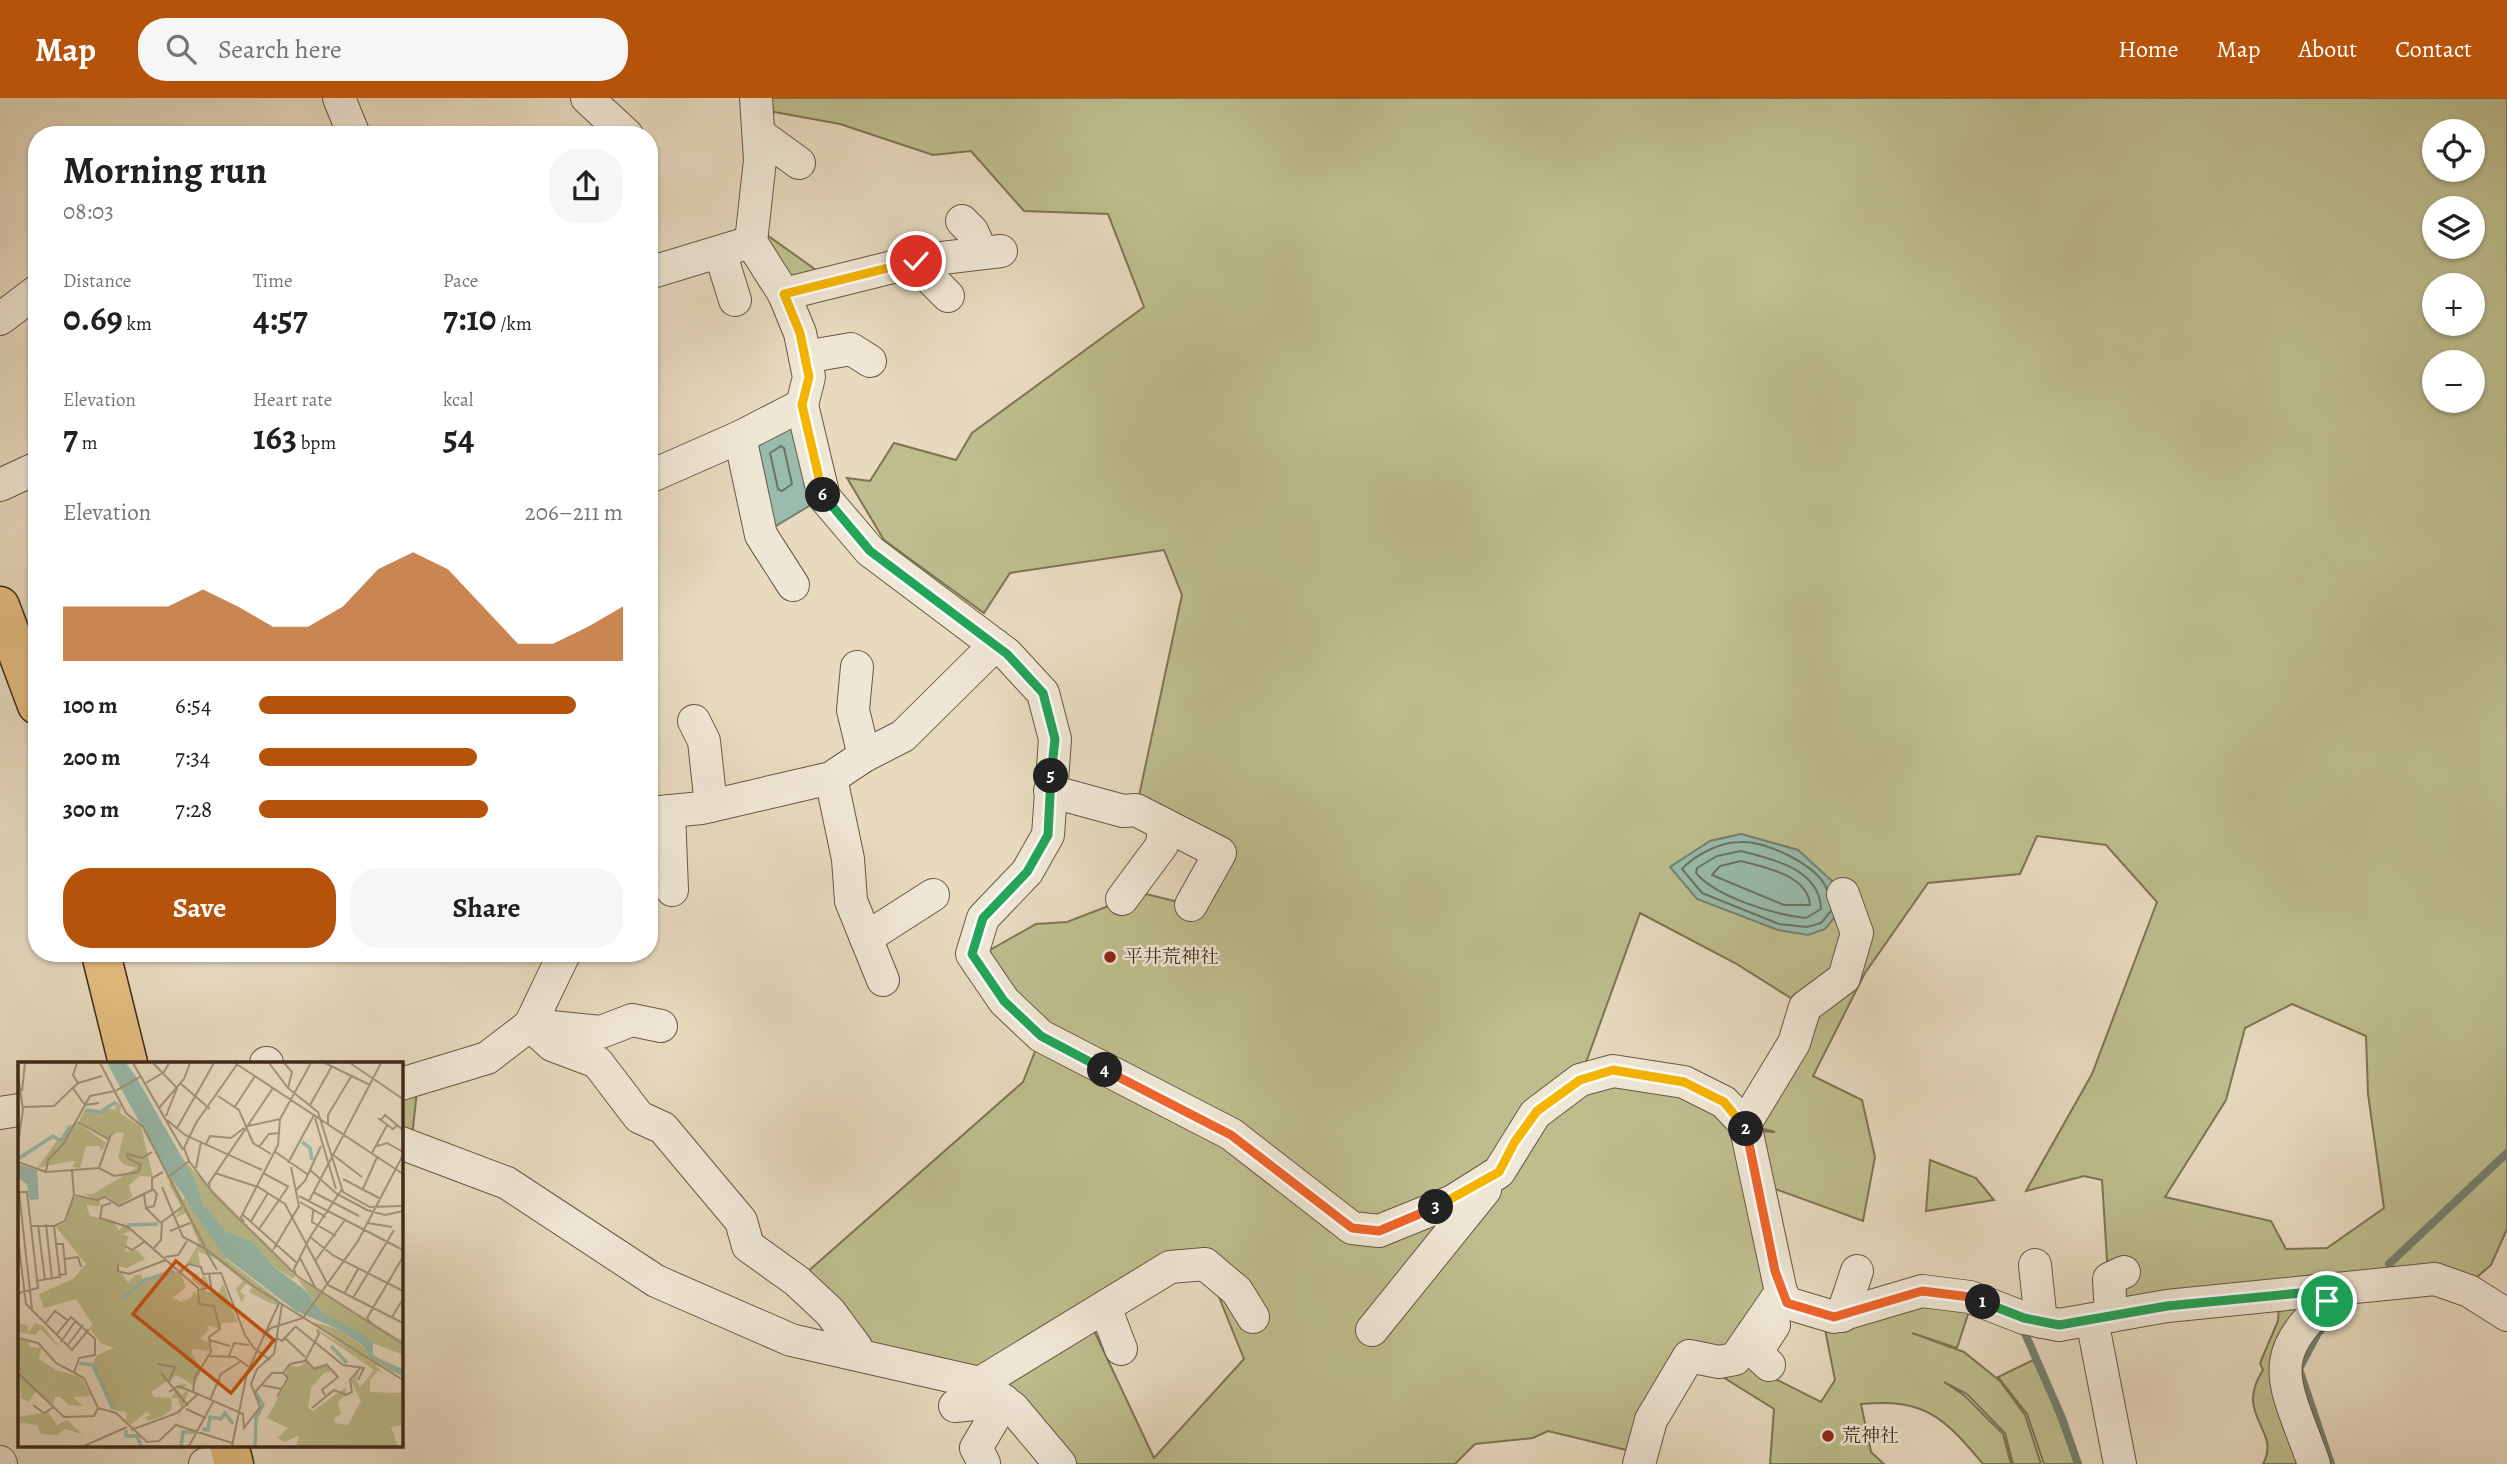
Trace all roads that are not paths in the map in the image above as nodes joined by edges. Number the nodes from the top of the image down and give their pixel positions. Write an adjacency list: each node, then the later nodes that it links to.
1 (339, 98): 4 (street)
2 (587, 98): 5 (street)
3 (756, 98): 6 (street)
4 (350, 126)
5 (630, 126)
6 (759, 134): 7 (street); 9 (street)
7 (799, 163)
8 (962, 221): 11 (street)
9 (751, 242): 10 (street); 13 (street)
10 (720, 252): 12 (street); 16 (street)
11 (914, 262): 13 (street); 14 (street)
12 (658, 270)
13 (784, 294): 18 (street)
14 (948, 296)
15 (28, 298): 17 (street)
16 (735, 300)
17 (0, 319)
18 (805, 357): 19 (street); 20 (street)
19 (870, 361)
20 (802, 405): 21 (street); 27 (street)
21 (740, 437): 23 (street); 25 (street)
22 (28, 472): 24 (street)
23 (658, 473)
24 (0, 485)
25 (793, 585)
26 (0, 606): 29 (main road)
27 (995, 645): 31 (street); 33 (street)
28 (857, 667): 31 (street)
29 (28, 681)
30 (694, 721): 34 (street)
31 (864, 756): 32 (street)
32 (831, 778): 34 (street); 42 (street)
33 (1051, 791): 36 (street); 55 (street)
34 (710, 806): 35 (street)
35 (659, 812): 37 (street)
36 (1164, 824): 40 (street); 41 (street)
37 (672, 890)
38 (1843, 894): 53 (street)
39 (933, 895): 42 (street)
40 (1122, 899)
41 (1191, 905)
42 (866, 938): 45 (street)
43 (102, 962): 49 (main road)
44 (559, 962): 46 (street)
45 (883, 980)
46 (529, 1006): 47 (street); 48 (street); 50 (street); 69 (street)
47 (661, 1026)
48 (604, 1048)
49 (128, 1062)
50 (402, 1084)
51 (18, 1110): 52 (street)
52 (0, 1113)
53 (1745, 1124): 55 (street); 60 (street)
54 (402, 1143): 69 (street)
55 (1499, 1172): 67 (street)
56 (2035, 1265): 66 (street)
57 (1857, 1271): 63 (street)
58 (2124, 1272): 65 (street)
59 (2341, 1289): 62 (street); 65 (street); 77 (street)
60 (1784, 1297): 63 (street); 70 (street); 76 (street)
61 (1105, 1307): 64 (street); 68 (street); 71 (street)
62 (2507, 1315)
63 (1842, 1316): 66 (street)
64 (1253, 1317)
65 (2101, 1318): 66 (street); 73 (street)
66 (2042, 1322)
67 (1372, 1330)
68 (1121, 1349)
69 (855, 1354): 71 (street)
70 (1769, 1365)
71 (992, 1392): 72 (street); 74 (street); 75 (street)
72 (955, 1406)
73 (2110, 1459)
74 (984, 1463)
75 (1060, 1464)
76 (1639, 1464)
77 (2314, 1464)

